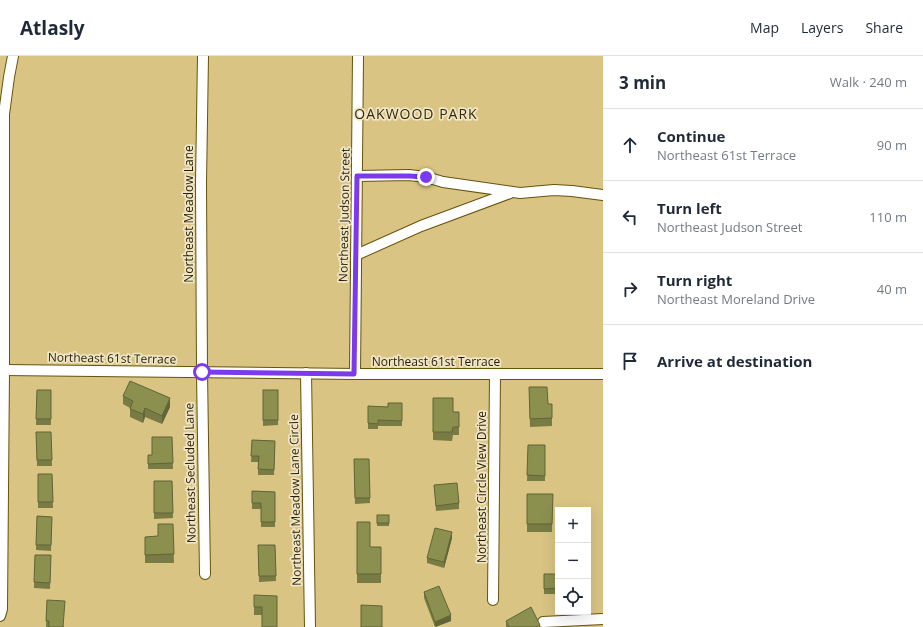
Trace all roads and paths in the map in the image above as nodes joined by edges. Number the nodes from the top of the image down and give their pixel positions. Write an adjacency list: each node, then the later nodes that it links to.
1 (13, 56): 4 (street)
2 (203, 56): 11 (street, Northeast Meadow Lane)
3 (358, 56): 5 (street, Northeast Judson Street)
4 (2, 105): 9 (street)
5 (357, 176): 6 (street); 8 (street, Northeast Judson Street)
6 (512, 192): 7 (street); 8 (street)
7 (603, 195)
8 (356, 255): 13 (street, Northeast Judson Street)
9 (2, 280): 10 (street)
10 (4, 370): 11 (street, Northeast 61st Terrace); 16 (street)
11 (202, 372): 12 (street, Northeast 61st Terrace); 17 (street, Northeast Secluded Lane)
12 (306, 373): 13 (street, Northeast 61st Terrace); 22 (street, Northeast Meadow Lane Circle)
13 (354, 374): 14 (street, Northeast 61st Terrace)
14 (495, 374): 15 (street, Northeast 61st Terrace); 18 (street, Northeast Circle View Drive)
15 (603, 374)
16 (2, 456): 19 (street)
17 (205, 574)
18 (493, 600)
19 (0, 616)
20 (603, 619): 21 (street)
21 (543, 622)
22 (310, 627)

